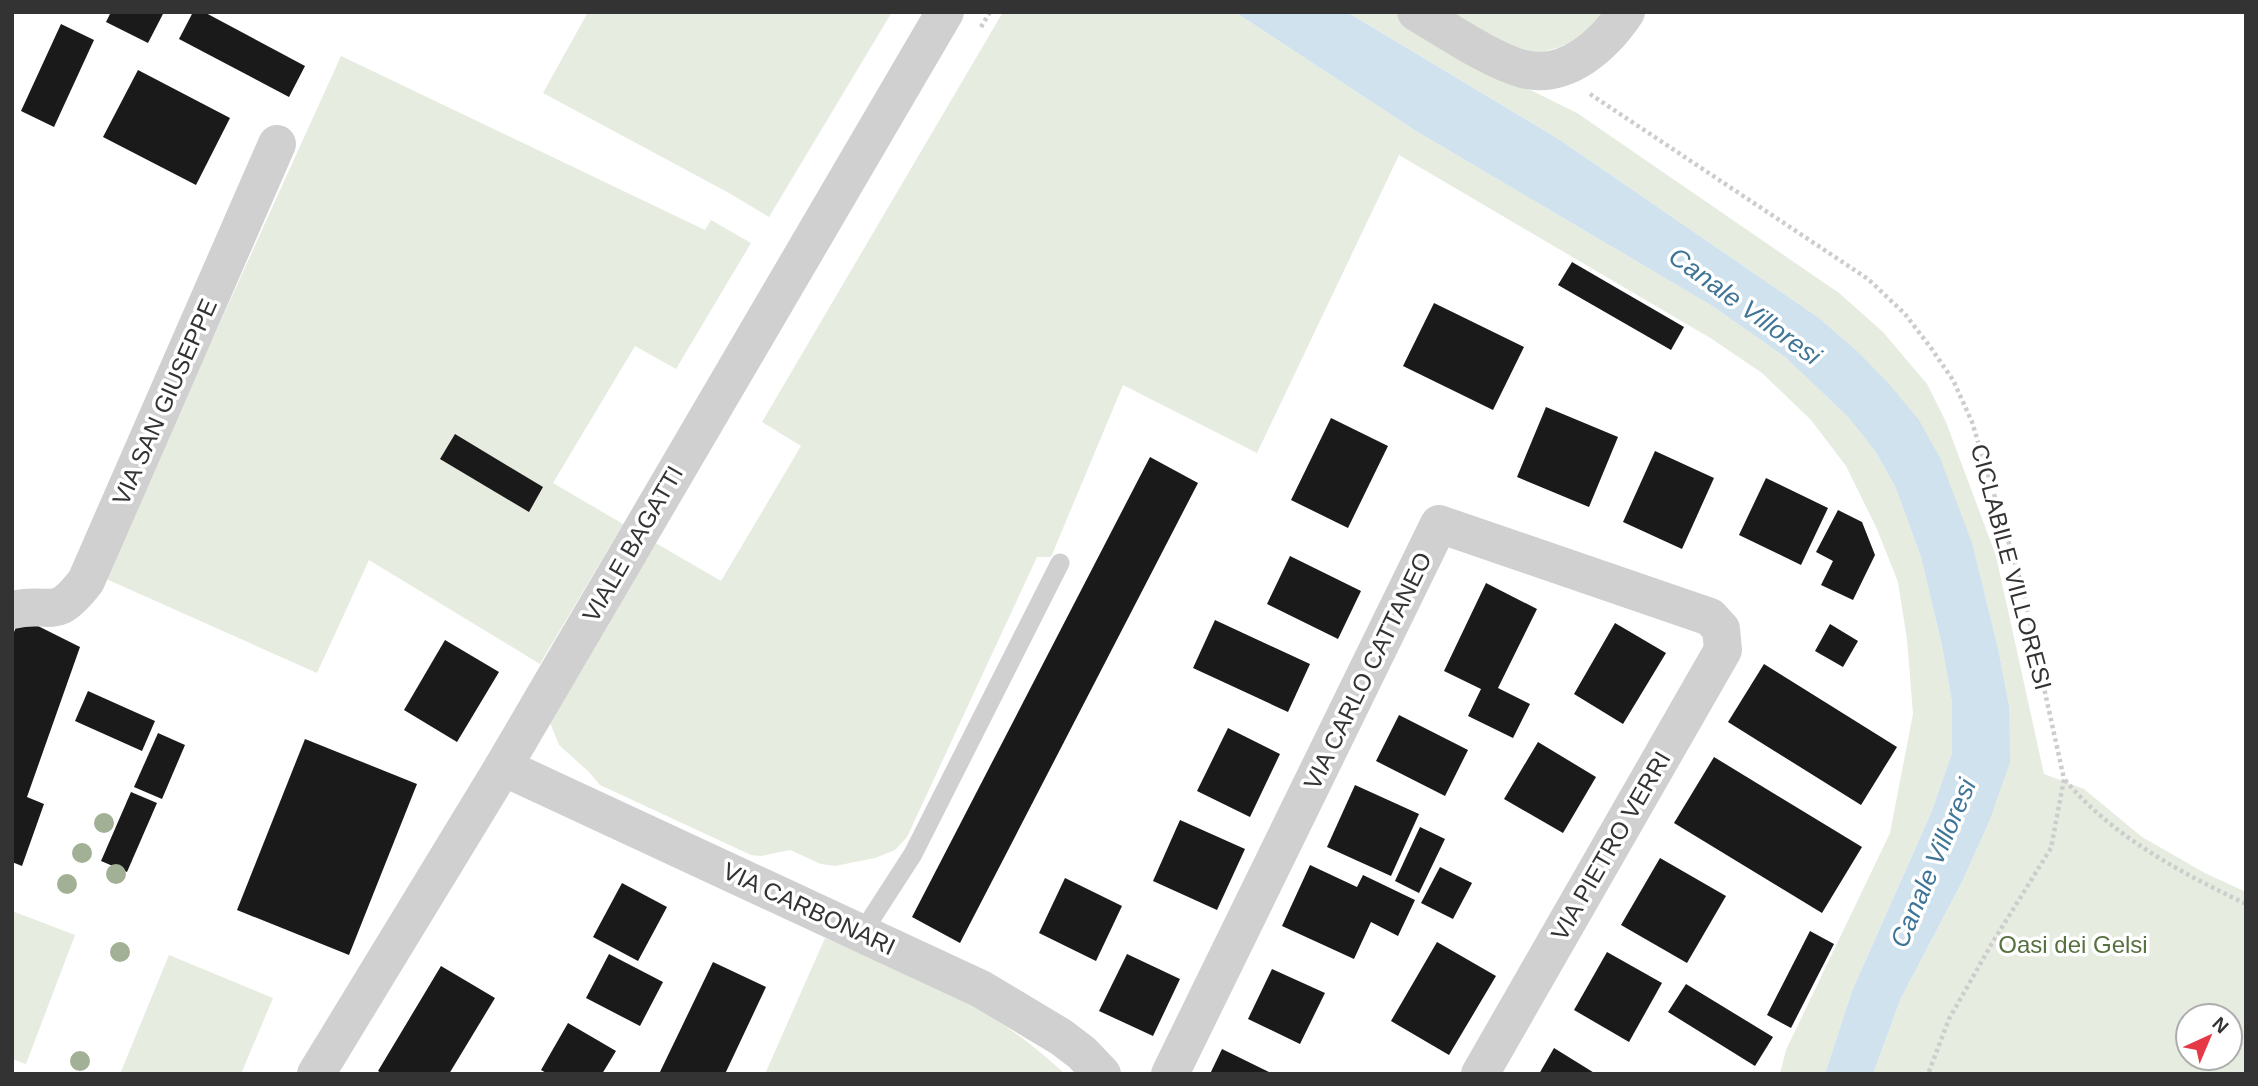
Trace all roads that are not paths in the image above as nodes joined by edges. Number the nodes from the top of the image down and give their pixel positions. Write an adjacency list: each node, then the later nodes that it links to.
1 (945, 12): 8 (street, VIALE BAGATTI)
2 (1416, 12): 3 (street)
3 (1626, 12)
4 (277, 144): 6 (street, VIA SAN GIUSEPPE)
5 (1060, 563): 9 (lane)
6 (12, 610)
7 (1710, 617): 12 (street, VIA CARLO CATTANEO); 13 (street, VIA PIETRO VERRI)
8 (503, 768): 9 (street, VIA CARBONARI); 10 (street, VIALE BAGATTI)
9 (862, 933): 11 (street, VIA CARBONARI)
10 (316, 1074)
11 (1102, 1074)
12 (1170, 1074)
13 (1480, 1074)

